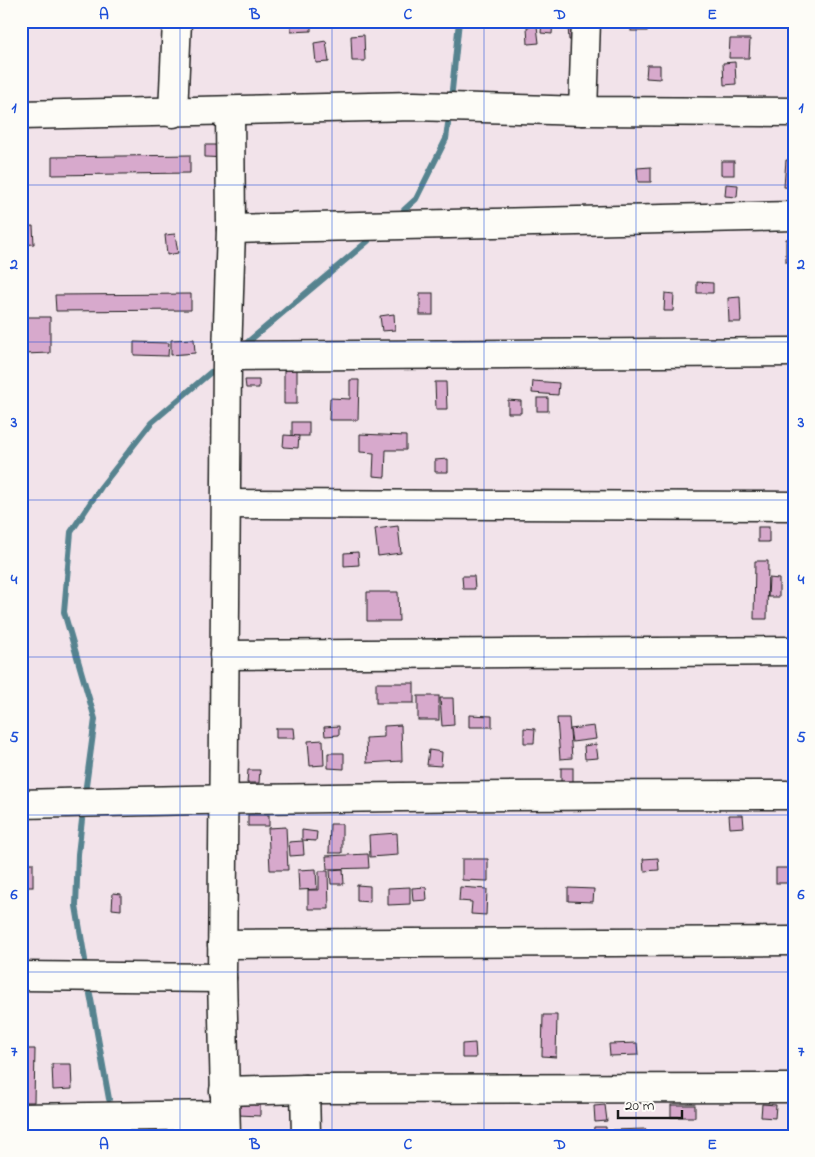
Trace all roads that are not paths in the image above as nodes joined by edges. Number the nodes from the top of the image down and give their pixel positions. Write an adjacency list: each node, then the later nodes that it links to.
1 (177, 21): 6 (street)
2 (586, 21): 3 (street)
3 (583, 111): 4 (street); 5 (street)
4 (230, 112): 6 (street); 9 (street)
5 (794, 112)
6 (173, 113): 7 (street)
7 (21, 115)
8 (794, 216): 9 (street)
9 (231, 229): 11 (street)
10 (794, 352): 11 (street)
11 (227, 356): 12 (street)
12 (226, 504): 13 (street); 15 (street)
13 (794, 506)
14 (794, 651): 15 (street)
15 (224, 655): 17 (street)
16 (794, 795): 17 (street)
17 (223, 799): 18 (street); 20 (street)
18 (21, 804)
19 (794, 941): 20 (street)
20 (222, 944): 22 (street)
21 (21, 976): 22 (street)
22 (222, 978): 25 (street)
23 (794, 1088): 24 (street)
24 (305, 1089): 25 (street); 27 (street)
25 (225, 1114): 26 (street)
26 (21, 1118)
27 (306, 1136)

